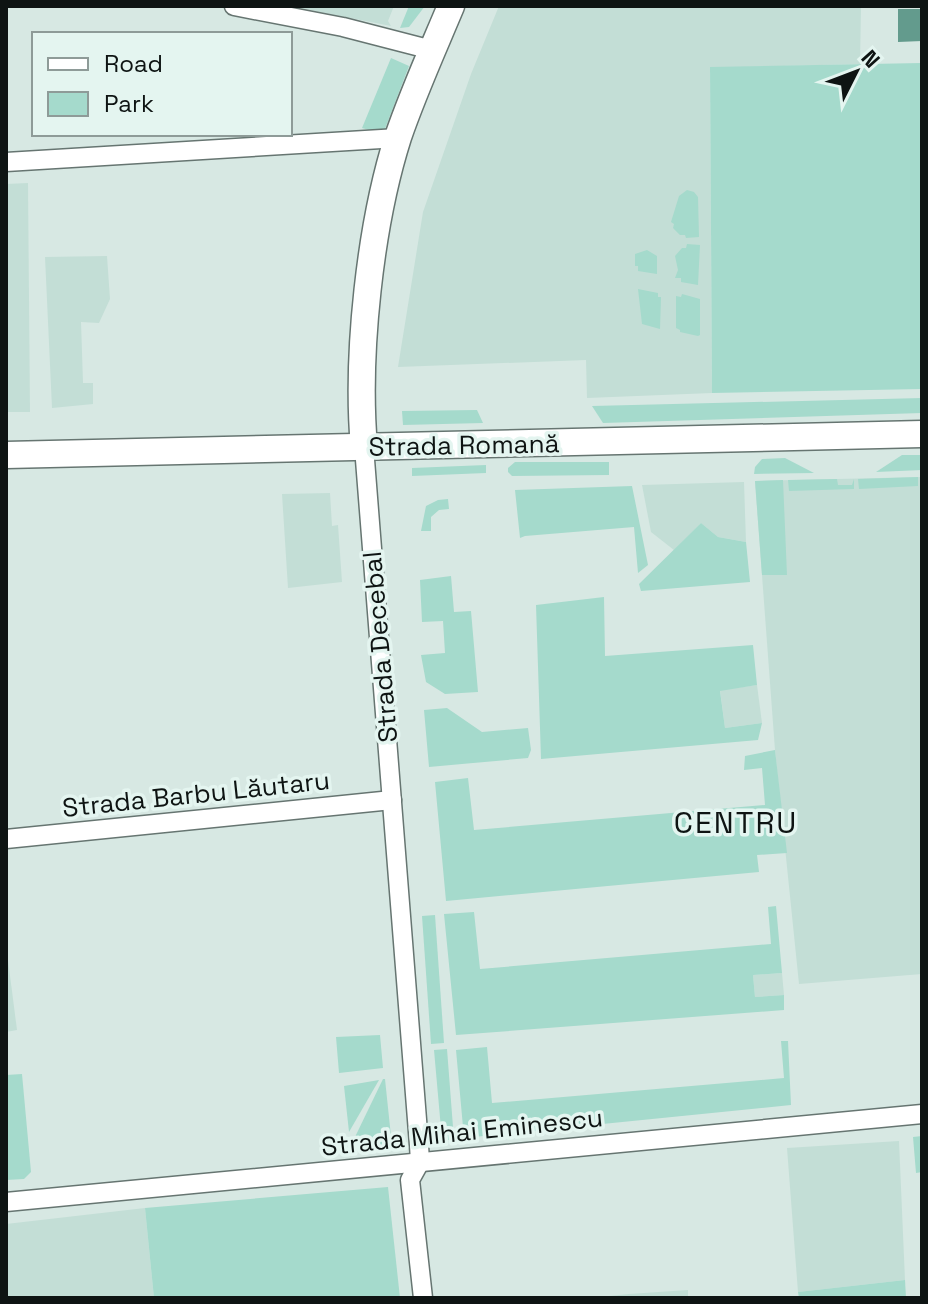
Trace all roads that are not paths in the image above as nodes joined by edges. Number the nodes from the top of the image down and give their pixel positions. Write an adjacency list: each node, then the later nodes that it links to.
1 (234, 6): 3 (street)
2 (451, 6): 3 (main road, Strada Decebal)
3 (432, 50): 4 (main road, Strada Decebal)
4 (398, 138): 5 (street); 7 (main road, Strada Decebal)
5 (6, 162)
6 (922, 434): 7 (main road, Strada Romană)
7 (364, 447): 8 (main road, Strada Romană); 9 (street, Strada Decebal)
8 (6, 455)
9 (392, 800): 10 (street, Strada Barbu Lăutaru); 12 (street, Strada Decebal)
10 (6, 839)
11 (922, 1114): 12 (street, Strada Mihai Eminescu)
12 (420, 1162): 13 (street, Strada Mihai Eminescu); 14 (street, Strada Decebal)
13 (6, 1202)
14 (423, 1298)

